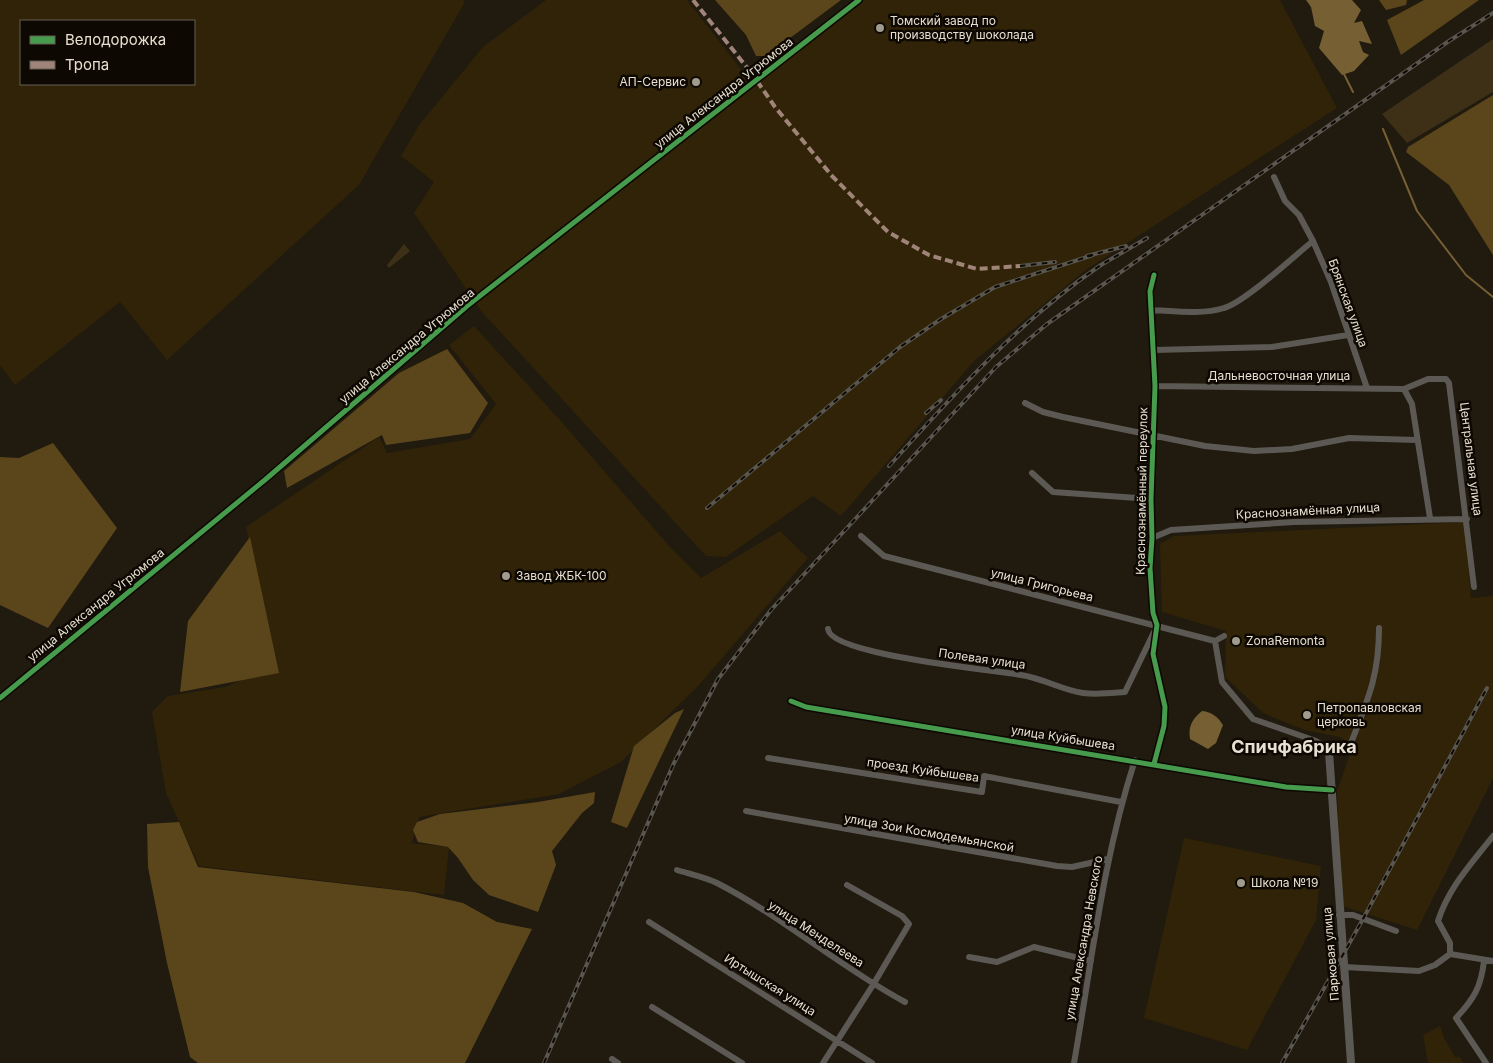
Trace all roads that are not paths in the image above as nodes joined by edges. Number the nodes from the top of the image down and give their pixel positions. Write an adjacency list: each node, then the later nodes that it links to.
1 (858, 0): 26 (street, улица Александра Угрюмова)
2 (1274, 177): 3 (street, Брянская улица)
3 (1313, 241): 5 (street); 6 (street, Брянская улица)
4 (1154, 275): 5 (street, Краснознамённый переулок)
5 (1151, 310): 7 (street, Краснознамённый переулок)
6 (1348, 335): 7 (street); 9 (street, Брянская улица)
7 (1154, 350): 8 (street, Краснознамённый переулок)
8 (1155, 386): 9 (street, Дальневосточная улица); 12 (street, Краснознамённый переулок)
9 (1367, 388): 10 (street, Дальневосточная улица)
10 (1404, 389): 13 (street); 17 (street, Центральная улица)
11 (1025, 403): 12 (street)
12 (1153, 435): 13 (street); 15 (street, Краснознамённый переулок)
13 (1417, 440): 16 (street)
14 (1032, 473): 15 (street)
15 (1151, 499): 19 (street, Краснознамённый переулок)
16 (1430, 518): 17 (street, Краснознамённая улица); 19 (street, Краснознамённая улица)
17 (1467, 519): 20 (street, Центральная улица)
18 (861, 536): 21 (street, улица Григорьева)
19 (1152, 538): 21 (street, Краснознамённый переулок)
20 (1474, 587)
21 (1157, 625): 23 (street, Полевая улица); 25 (street, улица Григорьева); 31 (street, Краснознамённый переулок)
22 (1379, 628): 28 (street)
23 (828, 629)
24 (1224, 636): 25 (street)
25 (1215, 641): 28 (street)
26 (0, 698)
27 (791, 701): 30 (street, улица Куйбышева)
28 (1329, 752): 32 (street, Парковая улица)
29 (768, 758): 33 (street, проезд Куйбышева)
30 (1135, 760): 31 (street, улица Куйбышева); 33 (street, улица Александра Невского)
31 (1154, 764): 32 (street, улица Куйбышева)
32 (1332, 790): 39 (street, Парковая улица)
33 (1122, 802): 36 (street, улица Александра Невского)
34 (746, 811): 36 (street, улица Зои Космодемьянской)
35 (1493, 836): 42 (street)
36 (1108, 859): 44 (street, улица Александра Невского)
37 (677, 870): 48 (street, улица Менделеева)
38 (847, 885): 48 (street)
39 (1339, 915): 41 (street); 47 (street, Парковая улица)
40 (652, 925): 51 (street, Иртышская улица)
41 (1396, 931)
42 (1450, 954): 45 (street); 47 (street)
43 (969, 957): 44 (street)
44 (1091, 961): 55 (street, улица Александра Невского)
45 (1484, 961): 46 (street); 57 (street)
46 (1493, 961)
47 (1344, 967): 56 (street, Парковая улица)
48 (874, 985): 49 (street, улица Менделеева); 51 (street)
49 (905, 1002)
50 (652, 1007): 52 (street)
51 (837, 1041): 53 (street); 54 (street, Иртышская улица)
52 (742, 1063)
53 (823, 1063)
54 (872, 1063)
55 (1074, 1063)
56 (1351, 1063)
57 (1486, 1063)

